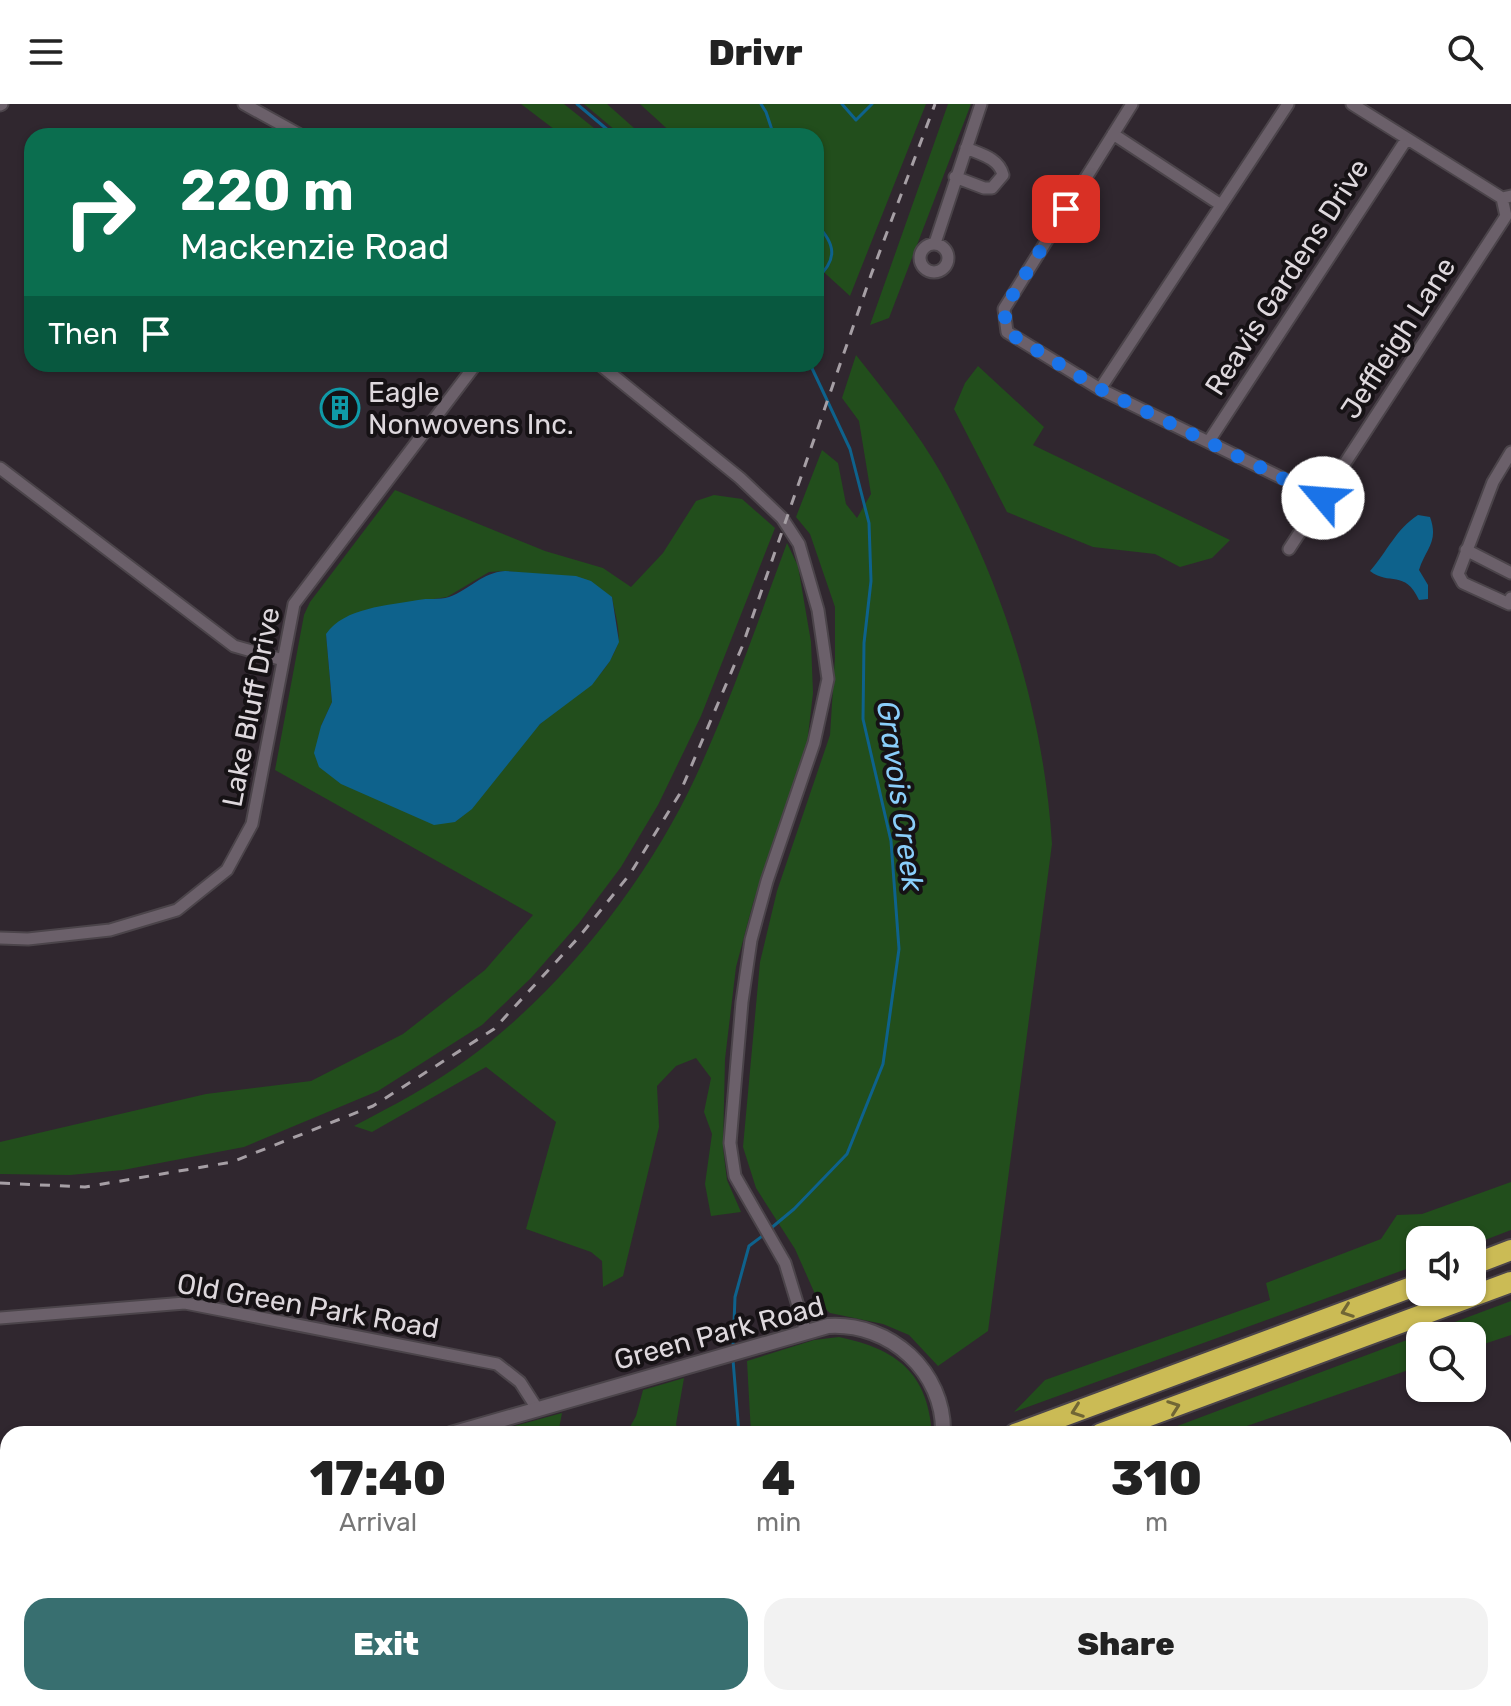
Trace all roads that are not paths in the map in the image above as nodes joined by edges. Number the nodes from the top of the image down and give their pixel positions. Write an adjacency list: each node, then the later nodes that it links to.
1 (244, 104): 6 (street)
2 (981, 104): 9 (street)
3 (1132, 104): 7 (street)
4 (1288, 104): 12 (street)
5 (1352, 104): 8 (street)
6 (288, 128)
7 (1113, 134): 12 (street); 16 (street)
8 (1406, 140): 11 (street); 17 (street, Reavis Gardens Drive)
9 (966, 148): 10 (street); 10 (street)
10 (955, 177): 13 (street)
11 (1506, 197): 20 (street, Jeffleigh Lane)
12 (1221, 205): 16 (street)
13 (935, 243)
14 (470, 372): 25 (street, Lake Bluff Drive)
15 (609, 372): 32 (street)
16 (1100, 389): 17 (street)
17 (1209, 441): 20 (street)
18 (1511, 452): 22 (street)
19 (0, 468): 25 (street)
20 (1323, 498): 21 (street, Jeffleigh Lane)
21 (1289, 549)
22 (1466, 550): 23 (street); 24 (street)
23 (1511, 573)
24 (1510, 602)
25 (283, 660): 26 (street, Lake Bluff Drive)
26 (0, 938)
27 (1511, 1250): 28 (highway)
28 (1486, 1260)
29 (1511, 1282): 37 (highway, one-way to 29)
30 (1406, 1289): 36 (highway, one-way to 36)
31 (0, 1318): 33 (street, Old Green Park Road)
32 (806, 1332): 33 (street, Green Park Road); 35 (street, Green Park Road)
33 (538, 1410): 34 (street, Green Park Road)
34 (480, 1426)
35 (943, 1426)
36 (1036, 1426)
37 (1122, 1426)

